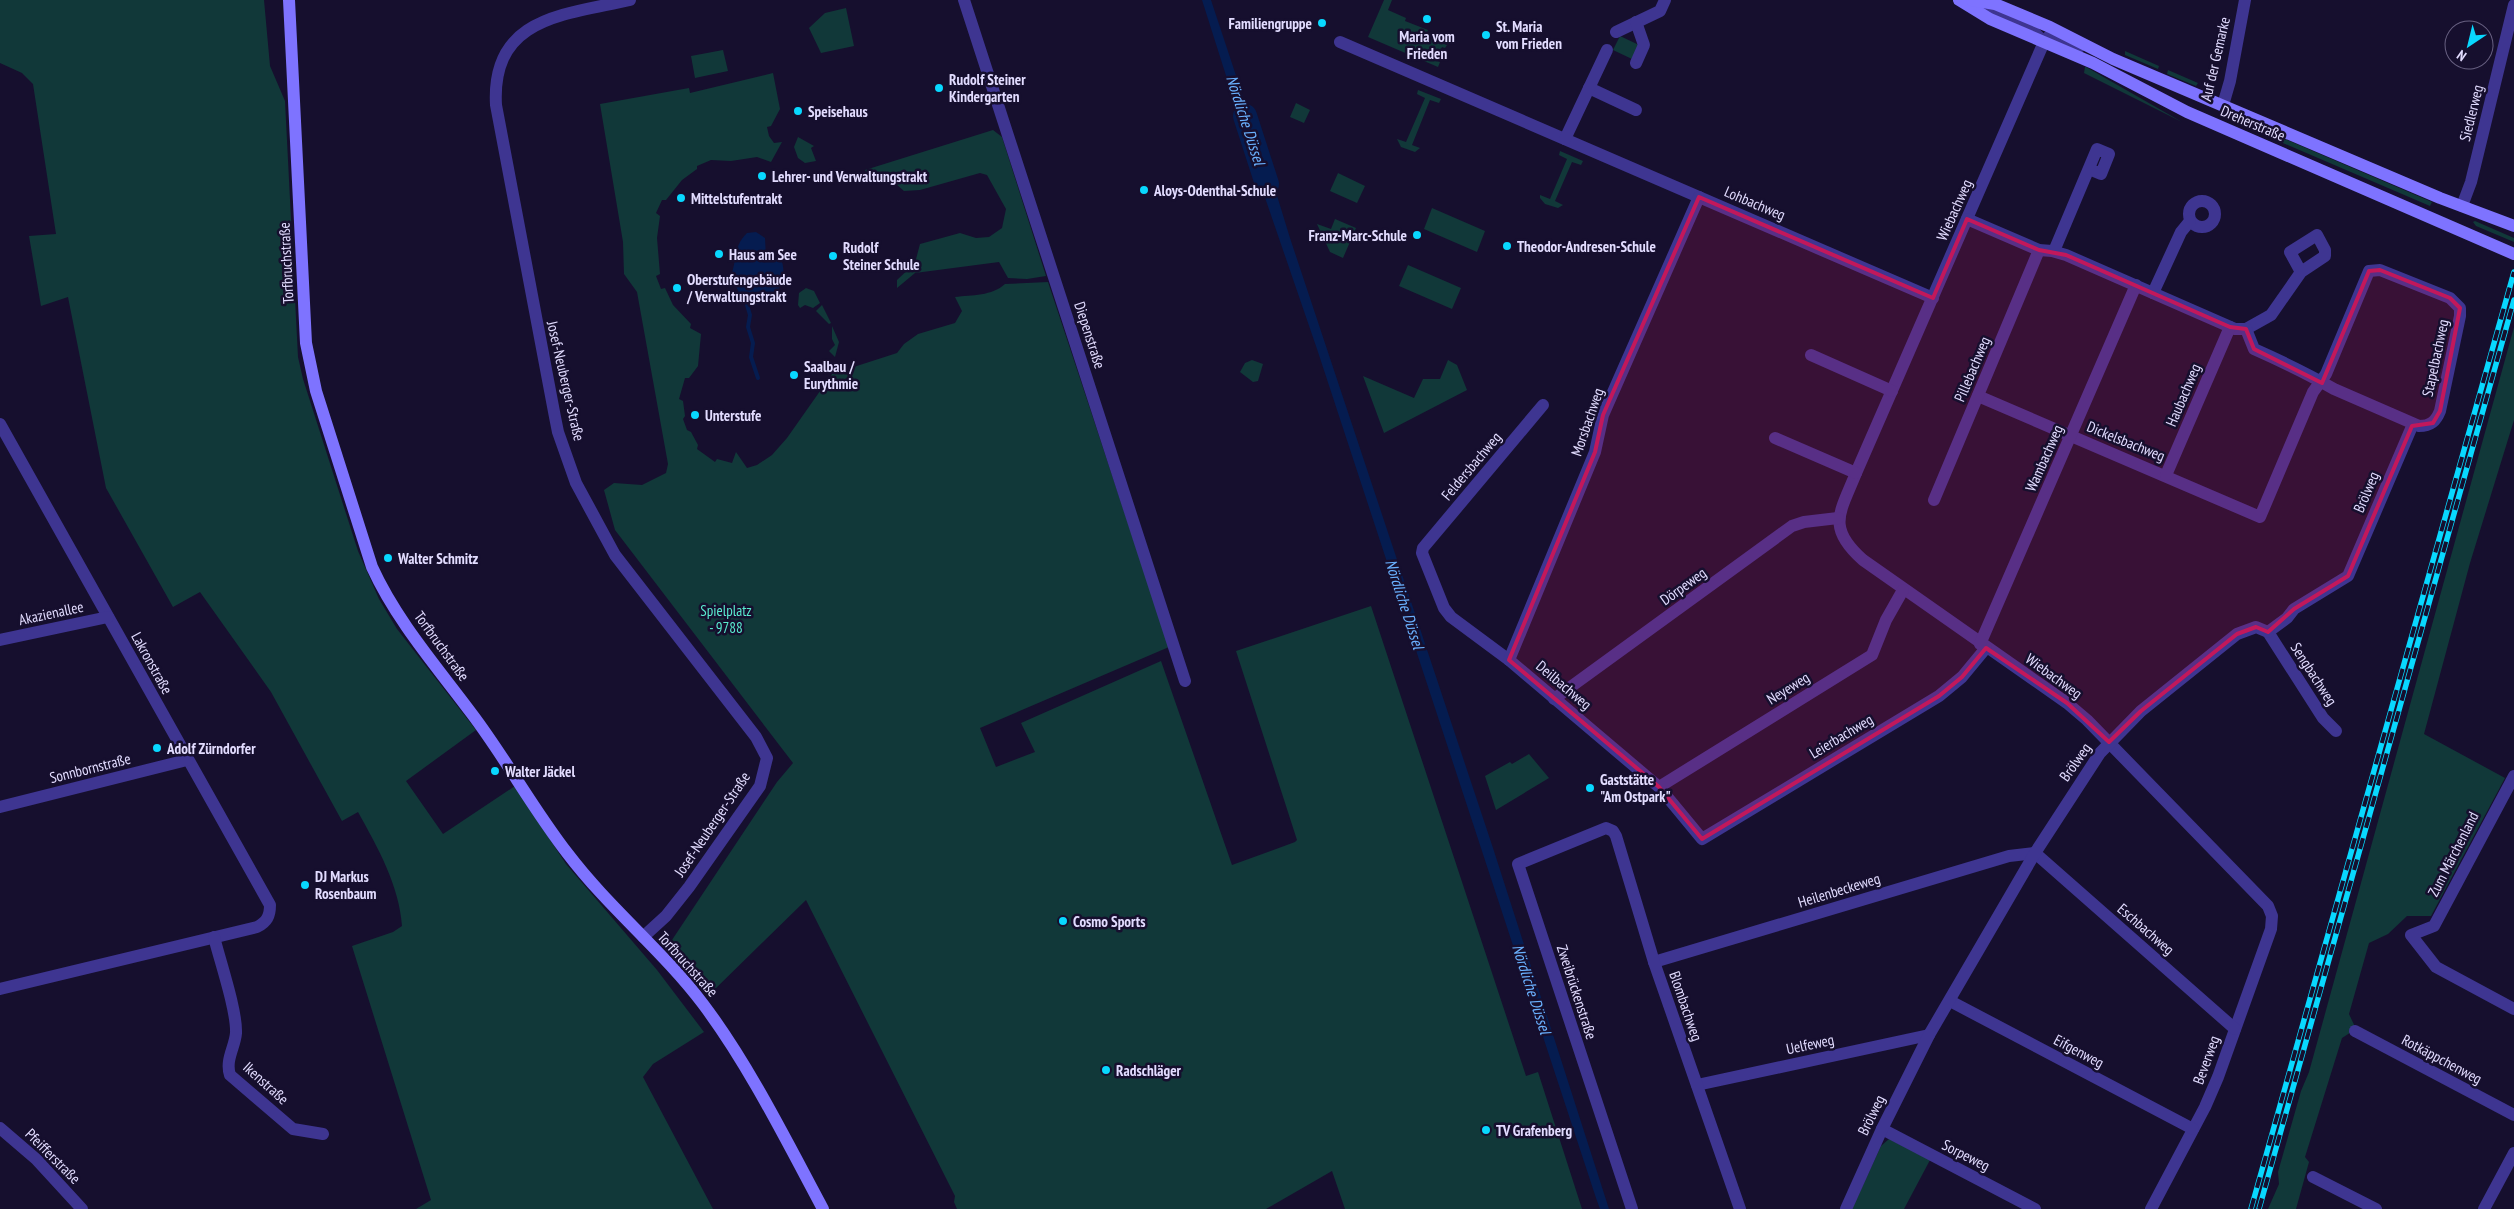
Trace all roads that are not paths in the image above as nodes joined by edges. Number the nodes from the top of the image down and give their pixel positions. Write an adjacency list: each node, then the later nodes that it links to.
1 (289, 0): 72 (main road, Torfbruchstraße)
2 (630, 0): 72 (street, Josef-Neuberger-Straße)
3 (964, 0): 59 (street, Diepenstraße)
4 (1665, 0): 10 (street)
5 (1959, 0): 13 (main road, Dreherstraße)
6 (1963, 0): 13 (street, Dreherstraße)
7 (1972, 0): 15 (main road, Dreherstraße)
8 (2245, 0): 18 (street, Auf der Gemarke)
9 (2514, 5): 24 (street, Siedlerweg)
10 (1636, 22): 11 (street); 16 (street)
11 (1616, 32)
12 (1340, 42): 21 (street, Lohbachweg)
13 (2044, 42): 15 (street, Dreherstraße); 20 (main road, Dreherstraße); 25 (street, Wiebachweg)
14 (1607, 50): 17 (street)
15 (2113, 59): 18 (main road, Dreherstraße)
16 (1636, 64)
17 (1589, 88): 19 (street); 21 (street)
18 (2222, 105): 20 (main road, Auf der Gemarke); 24 (main road, Dreherstraße)
19 (1636, 110)
20 (2214, 124): 27 (main road, Dreherstraße)
21 (1564, 139): 23 (street, Lohbachweg)
22 (2089, 169): 30 (street)
23 (1699, 197): 35 (street, Lohbachweg); 58 (street, Morsbachweg)
24 (2462, 206): 27 (main road, Siedlerweg); 28 (main road, Dreherstraße)
25 (1967, 220): 29 (street); 35 (street, Wiebachweg)
26 (2190, 221): 34 (street)
27 (2453, 226): 31 (main road, Dreherstraße)
28 (2514, 226)
29 (2039, 250): 30 (street); 41 (street, Pillebachweg)
30 (2054, 251): 33 (street)
31 (2514, 252)
32 (2301, 272): 37 (street)
33 (2136, 285): 34 (street); 45 (street, Wambachweg)
34 (2153, 293): 36 (street)
35 (1933, 298): 40 (street, Wiebachweg)
36 (2230, 327): 37 (street); 48 (street, Haubachweg)
37 (2246, 329): 39 (street)
38 (1811, 355): 40 (street)
39 (2321, 382): 44 (street); 44 (street, Stapelbachweg); 50 (street, Stapelbachweg)
40 (1892, 390): 47 (street, Wiebachweg)
41 (1978, 396): 45 (street, Dickelsbachweg); 49 (street, Pillebachweg)
42 (1544, 405): 52 (street, Feldersbachweg)
43 (0, 424): 54 (street, Lakronstraße)
44 (2413, 424): 55 (street, Brölweg)
45 (2071, 436): 48 (street, Dickelsbachweg); 57 (street, Wambachweg)
46 (1775, 438): 47 (street)
47 (1856, 473): 51 (street, Wiebachweg)
48 (2166, 475): 50 (street, Dickelsbachweg)
49 (1934, 500)
50 (2260, 517)
51 (1838, 518): 53 (street, Wiebachweg); 60 (street, Dörpeweg)
52 (1423, 548): 58 (street, Deilbachweg)
53 (1903, 590): 57 (street, Wiebachweg); 65 (street, Neyeweg)
54 (108, 617): 56 (street, Akazienallee); 63 (street, Lakronstraße)
55 (2268, 632): 61 (street, Sengbachweg); 62 (street, Brölweg)
56 (0, 640)
57 (1983, 646): 62 (street, Wiebachweg); 68 (street, Leierbachweg)
58 (1509, 660): 60 (street, Deilbachweg)
59 (1185, 681)
60 (1554, 699): 65 (street, Deilbachweg)
61 (2336, 731)
62 (2109, 742): 69 (street, Brölweg); 70 (street, Wiebachweg)
63 (187, 760): 66 (street, Sonnbornstraße); 71 (street, Lakronstraße)
64 (2514, 776): 76 (street, Zum Märchenland)
65 (1659, 787): 68 (street, Deilbachweg)
66 (0, 807)
67 (1594, 832): 73 (street, Blombachweg); 90 (street, Zweibrückenstraße)
68 (1702, 839)
69 (2035, 853): 73 (street, Heilenbeckeweg); 75 (street, Brölweg); 77 (street, Eschbachweg)
70 (2272, 916): 77 (street, Beverweg)
71 (214, 938): 74 (street); 85 (street, Ikenstraße)
72 (643, 938): 89 (main road, Torfbruchstraße)
73 (1654, 962): 80 (street, Blombachweg)
74 (0, 989)
75 (1950, 1001): 79 (street, Brölweg); 84 (street, Eifgenweg)
76 (2514, 1009)
77 (2235, 1029): 84 (street, Beverweg)
78 (2355, 1031): 81 (street, Rotkäppchenweg)
79 (1929, 1035): 80 (street, Uelfeweg); 83 (street, Brölweg)
80 (1697, 1084): 91 (street, Blombachweg)
81 (2514, 1115)
82 (0, 1128): 88 (street, Pfeifferstraße)
83 (1882, 1129): 92 (street, Brölweg); 93 (street, Sorpeweg)
84 (2193, 1129): 94 (street, Beverweg)
85 (323, 1134)
86 (2514, 1153): 96 (street)
87 (2313, 1177): 95 (street)
88 (79, 1208)
89 (823, 1209)
90 (1632, 1209)
91 (1740, 1209)
92 (1846, 1209)
93 (2036, 1209)
94 (2152, 1209)
95 (2376, 1209)
96 (2484, 1209)

